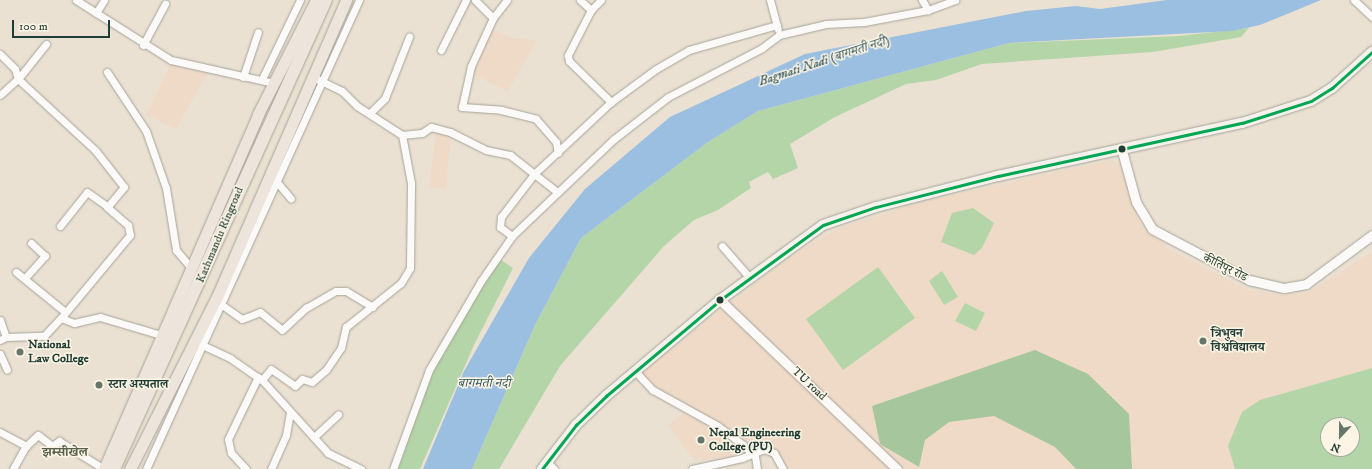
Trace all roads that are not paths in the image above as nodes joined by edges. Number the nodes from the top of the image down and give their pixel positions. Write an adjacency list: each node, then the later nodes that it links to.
1 (76, 0): 21 (street)
2 (104, 0): 21 (street)
3 (300, 0): 37 (street)
4 (316, 0): 39 (main road)
5 (326, 0): 78 (highway, Kathmandu Ringroad)
6 (334, 0): 75 (highway, Kathmandu Ringroad)
7 (346, 0): 34 (main road)
8 (359, 0): 38 (street)
9 (466, 0): 30 (street)
10 (475, 0): 23 (street)
11 (507, 0): 23 (street)
12 (580, 0): 19 (street)
13 (601, 0): 19 (street)
14 (770, 0): 24 (street)
15 (922, 0): 20 (street)
16 (955, 0): 20 (street)
17 (1354, 0): 22 (street)
18 (165, 4): 29 (street)
19 (591, 10): 41 (street)
20 (928, 10): 26 (street)
21 (96, 13): 29 (street)
22 (1372, 17)
23 (493, 18): 45 (street)
24 (777, 25): 26 (street); 41 (street)
25 (258, 32): 35 (street)
26 (779, 35): 48 (street)
27 (409, 37): 42 (street)
28 (46, 44): 36 (street)
29 (143, 45): 35 (street)
30 (441, 50)
31 (1372, 52): 44 (main road)
32 (0, 54): 36 (street)
33 (107, 72): 56 (street)
34 (311, 76): 38 (street); 68 (main road)
35 (243, 77): 37 (street)
36 (18, 79): 40 (street); 50 (street)
37 (262, 79): 39 (street)
38 (324, 81): 42 (street); 47 (street)
39 (274, 83): 56 (main road)
40 (0, 95)
41 (611, 102): 45 (street)
42 (370, 113): 43 (street)
43 (402, 135): 46 (street); 62 (street)
44 (1122, 151): 52 (street, कीर्तिपुर रोड); 59 (main road)
45 (558, 153): 46 (street)
46 (535, 173): 48 (street); 53 (street)
47 (276, 181): 49 (street); 61 (street)
48 (556, 191): 53 (street)
49 (291, 199)
50 (108, 206): 51 (street); 63 (street)
51 (60, 226)
52 (1372, 235)
53 (512, 236): 91 (street)
54 (31, 243): 58 (street)
55 (722, 246): 59 (street)
56 (191, 268): 66 (main road)
57 (16, 272): 58 (street)
58 (24, 278): 63 (street)
59 (750, 278): 60 (main road)
60 (720, 300): 71 (main road); 95 (street, TU road)
61 (222, 304): 62 (street); 68 (street)
62 (374, 307): 72 (street)
63 (65, 312): 64 (street)
64 (61, 318): 66 (street); 67 (street)
65 (0, 320): 67 (street)
66 (161, 335): 78 (main road)
67 (3, 339)
68 (199, 344): 72 (street); 75 (main road); 87 (street)
69 (0, 354): 70 (street)
70 (7, 370)
71 (635, 371): 80 (street); 81 (main road)
72 (260, 379): 73 (street); 88 (street)
73 (290, 412): 77 (street); 89 (street)
74 (338, 415): 77 (street)
75 (146, 425): 85 (highway, Kathmandu Ringroad); 86 (main road)
76 (0, 432): 79 (street)
77 (314, 437): 90 (street)
78 (123, 438): 83 (main road); 84 (highway, Kathmandu Ringroad)
79 (26, 446): 82 (street); 83 (street)
80 (753, 453): 92 (street); 93 (street); 94 (street)
81 (548, 467)
82 (13, 469)
83 (104, 469)
84 (114, 469)
85 (122, 469)
86 (130, 469)
87 (146, 469)
88 (246, 469)
89 (271, 469)
90 (361, 469)
91 (393, 469)
92 (692, 469)
93 (757, 469)
94 (783, 469)
95 (897, 469)

